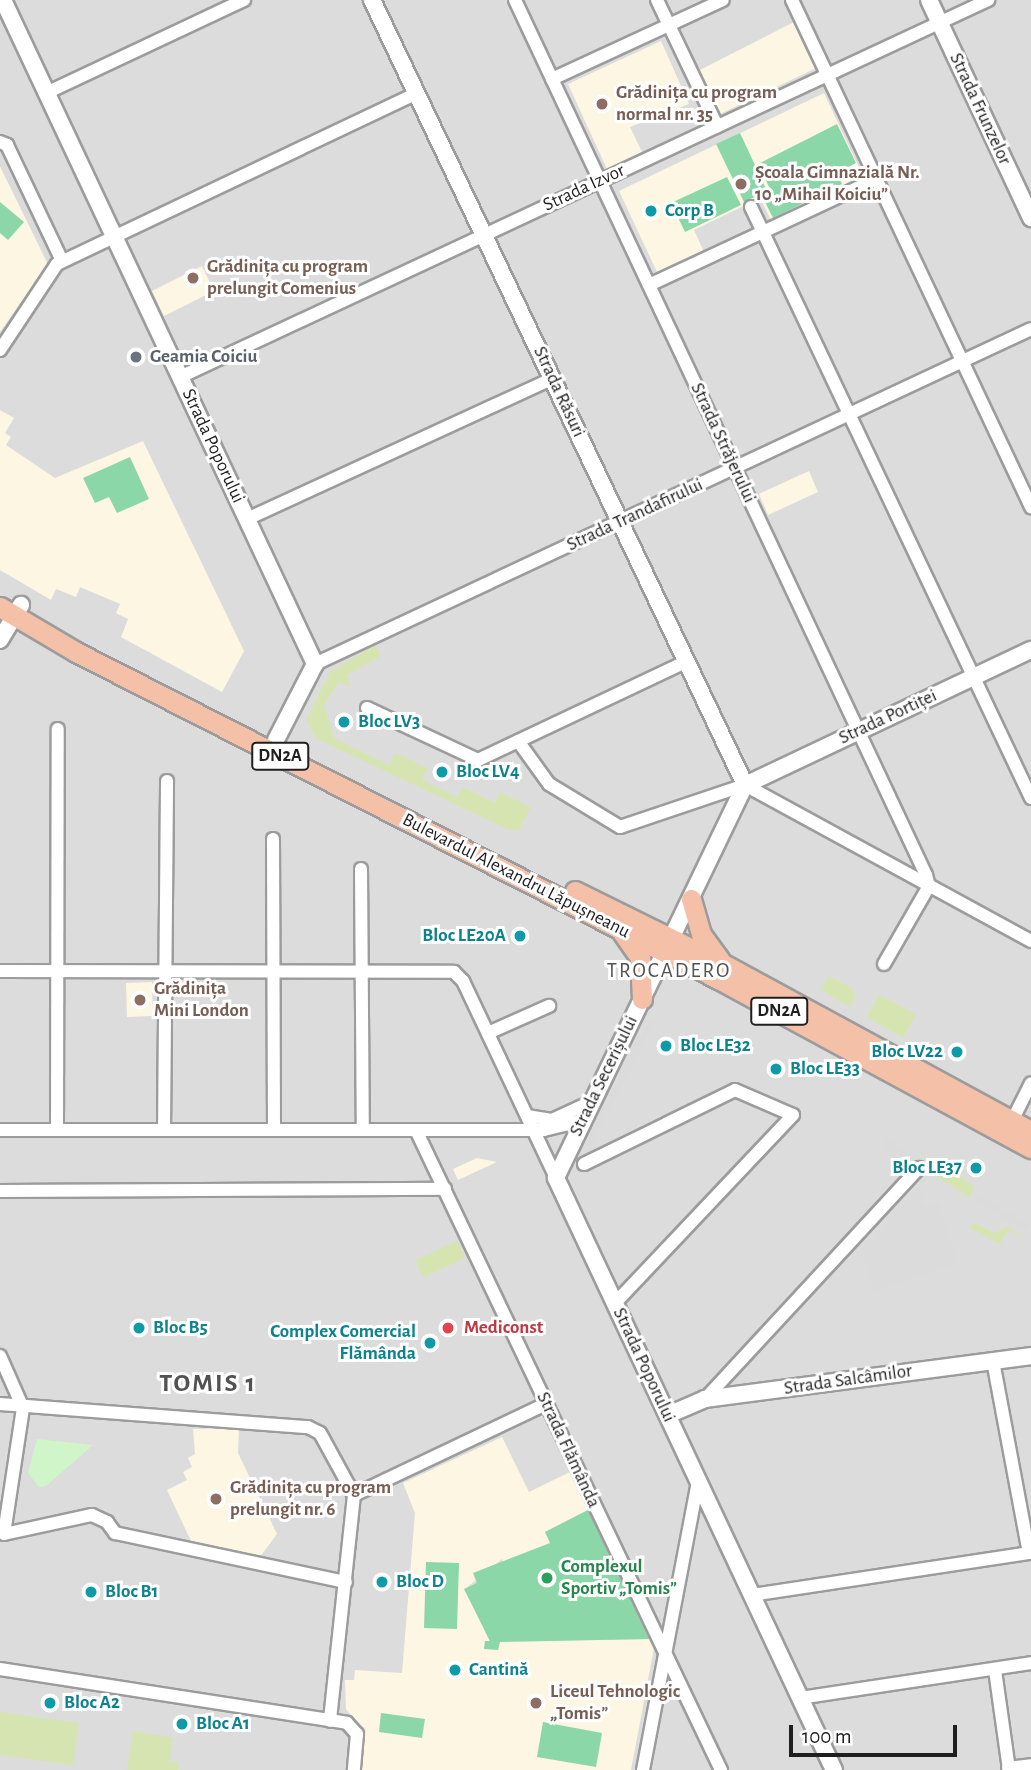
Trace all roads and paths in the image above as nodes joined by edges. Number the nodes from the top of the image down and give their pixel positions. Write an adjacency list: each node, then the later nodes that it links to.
1 (3, 0): 14 (street, Strada Poporului)
2 (244, 0): 14 (street)
3 (372, 0): 15 (street, Strada Răsuri)
4 (515, 0): 13 (street, Strada Străjerului)
5 (657, 0): 11 (street)
6 (723, 0): 11 (street)
7 (792, 0): 12 (street)
8 (929, 0): 10 (street, Strada Frunzelor)
9 (988, 0): 10 (street, Strada Izvor)
10 (940, 23): 12 (street, Strada Izvor); 21 (street, Strada Frunzelor)
11 (669, 25): 13 (street); 16 (street)
12 (828, 75): 16 (street, Strada Izvor); 18 (street)
13 (552, 79): 19 (street, Strada Străjerului)
14 (46, 93): 24 (street, Strada Poporului)
15 (417, 93): 23 (street, Strada Răsuri); 24 (street)
16 (717, 127): 19 (street, Strada Izvor)
17 (0, 142): 25 (street)
18 (876, 179): 22 (street); 29 (street)
19 (600, 180): 23 (street, Strada Izvor); 26 (street, Strada Străjerului)
20 (751, 207): 22 (street)
21 (1031, 218)
22 (763, 232): 26 (street); 32 (street)
23 (484, 234): 30 (street, Strada Izvor); 31 (street, Strada Răsuri)
24 (114, 236): 25 (street); 30 (street, Strada Poporului)
25 (62, 261): 28 (street)
26 (649, 285): 33 (street, Strada Străjerului)
27 (1031, 329): 29 (street, Strada Trandafirului)
28 (0, 350)
29 (962, 362): 32 (street, Strada Trandafirului); 34 (street)
30 (180, 377): 35 (street, Strada Poporului)
31 (552, 379): 35 (street); 36 (street, Strada Răsuri)
32 (849, 414): 33 (street, Strada Trandafirului); 43 (street)
33 (735, 468): 36 (street, Strada Trandafirului); 46 (street, Strada Străjerului)
34 (1031, 508)
35 (247, 519): 42 (street, Strada Poporului)
36 (620, 522): 41 (street, Strada Răsuri); 42 (street, Strada Trandafirului)
37 (0, 592): 38 (main road, Bulevardul Alexandru Lăpușneanu / DN2A)
38 (12, 609): 39 (street); 47 (main road, Bulevardul Alexandru Lăpușneanu / DN2A); 56 (main road, Bulevardul Alexandru Lăpușneanu / DN2A)
39 (0, 640)
40 (1031, 650): 43 (street, Strada Portiței)
41 (687, 661): 48 (street); 50 (street, Strada Răsuri)
42 (315, 664): 47 (street)
43 (974, 677): 46 (street, Strada Portiței); 51 (street)
44 (367, 708): 48 (street)
45 (58, 729): 64 (street)
46 (858, 732): 50 (street, Strada Portiței); 54 (street, Strada Străjerului)
47 (276, 740): 58 (main road, Bulevardul Alexandru Lăpușneanu / DN2A)
48 (518, 741): 50 (street)
49 (167, 782): 65 (street)
50 (745, 785): 54 (street); 55 (street, Strada Secerișului)
51 (1031, 798)
52 (274, 839): 61 (street)
53 (361, 869): 62 (street)
54 (929, 886): 57 (street); 59 (street)
55 (691, 899): 58 (street, Strada Secerișului); 60 (main road)
56 (616, 926): 58 (main road, Bulevardul Alexandru Lăpușneanu / DN2A); 66 (main road)
57 (1031, 941)
58 (668, 945): 60 (main road, Bulevardul Alexandru Lăpușneanu); 66 (street, Strada Secerișului); 82 (main road, Bulevardul Alexandru Lăpușneanu / DN2A)
59 (884, 964)
60 (725, 965): 73 (main road, Bulevardul Alexandru Lăpușneanu)
61 (273, 970): 62 (street); 65 (street); 77 (street)
62 (362, 970): 68 (street, Strada Poporului); 78 (street)
63 (0, 971): 64 (street)
64 (58, 971): 65 (street); 75 (street)
65 (166, 971): 76 (street)
66 (642, 999): 70 (street, Strada Secerișului)
67 (549, 1006): 68 (street)
68 (488, 1033): 71 (street, Strada Poporului)
69 (1031, 1083): 73 (street)
70 (591, 1102): 71 (street); 72 (street, Strada Secerișului)
71 (527, 1116): 80 (street, Strada Poporului)
72 (581, 1121): 80 (street); 85 (street, Strada Secerișului)
73 (1012, 1121): 81 (main road, Bulevardul Alexandru Lăpușneanu)
74 (0, 1130): 75 (street)
75 (57, 1130): 76 (street)
76 (164, 1130): 77 (street)
77 (274, 1130): 78 (street)
78 (363, 1130): 79 (street)
79 (416, 1130): 80 (street); 86 (street, Strada Flămânda)
80 (533, 1130): 85 (street, Strada Poporului)
81 (1031, 1131)
82 (1031, 1149)
83 (584, 1164): 88 (street)
84 (919, 1168): 92 (street)
85 (556, 1178): 88 (street, Strada Poporului)
86 (445, 1189): 87 (street); 94 (street, Strada Flămânda)
87 (0, 1191)
88 (615, 1303): 96 (street, Strada Poporului)
89 (0, 1356): 95 (street)
90 (1031, 1356): 91 (street, Strada Salcâmilor)
91 (993, 1361): 92 (street, Strada Salcâmilor); 99 (street)
92 (705, 1399): 96 (street, Strada Salcâmilor)
93 (0, 1404): 95 (street)
94 (546, 1404): 98 (street); 102 (street, Strada Flămânda)
95 (23, 1408): 98 (street); 100 (street)
96 (668, 1415): 97 (street, Strada Poporului)
97 (698, 1481): 101 (street, Strada Poporului); 102 (street)
98 (354, 1495): 100 (street)
99 (1030, 1553): 101 (street)
100 (346, 1582): 107 (street)
101 (752, 1595): 106 (street, Strada Poporului)
102 (663, 1653): 111 (street); 112 (street, Strada Flămânda)
103 (1031, 1663): 105 (street)
104 (0, 1669): 107 (street)
105 (995, 1670): 106 (street); 109 (street)
106 (800, 1698): 113 (street, Strada Poporului)
107 (330, 1721): 110 (street)
108 (1031, 1765): 109 (street)
109 (1008, 1769)
110 (354, 1770)
111 (643, 1770)
112 (721, 1770)
113 (834, 1770)

